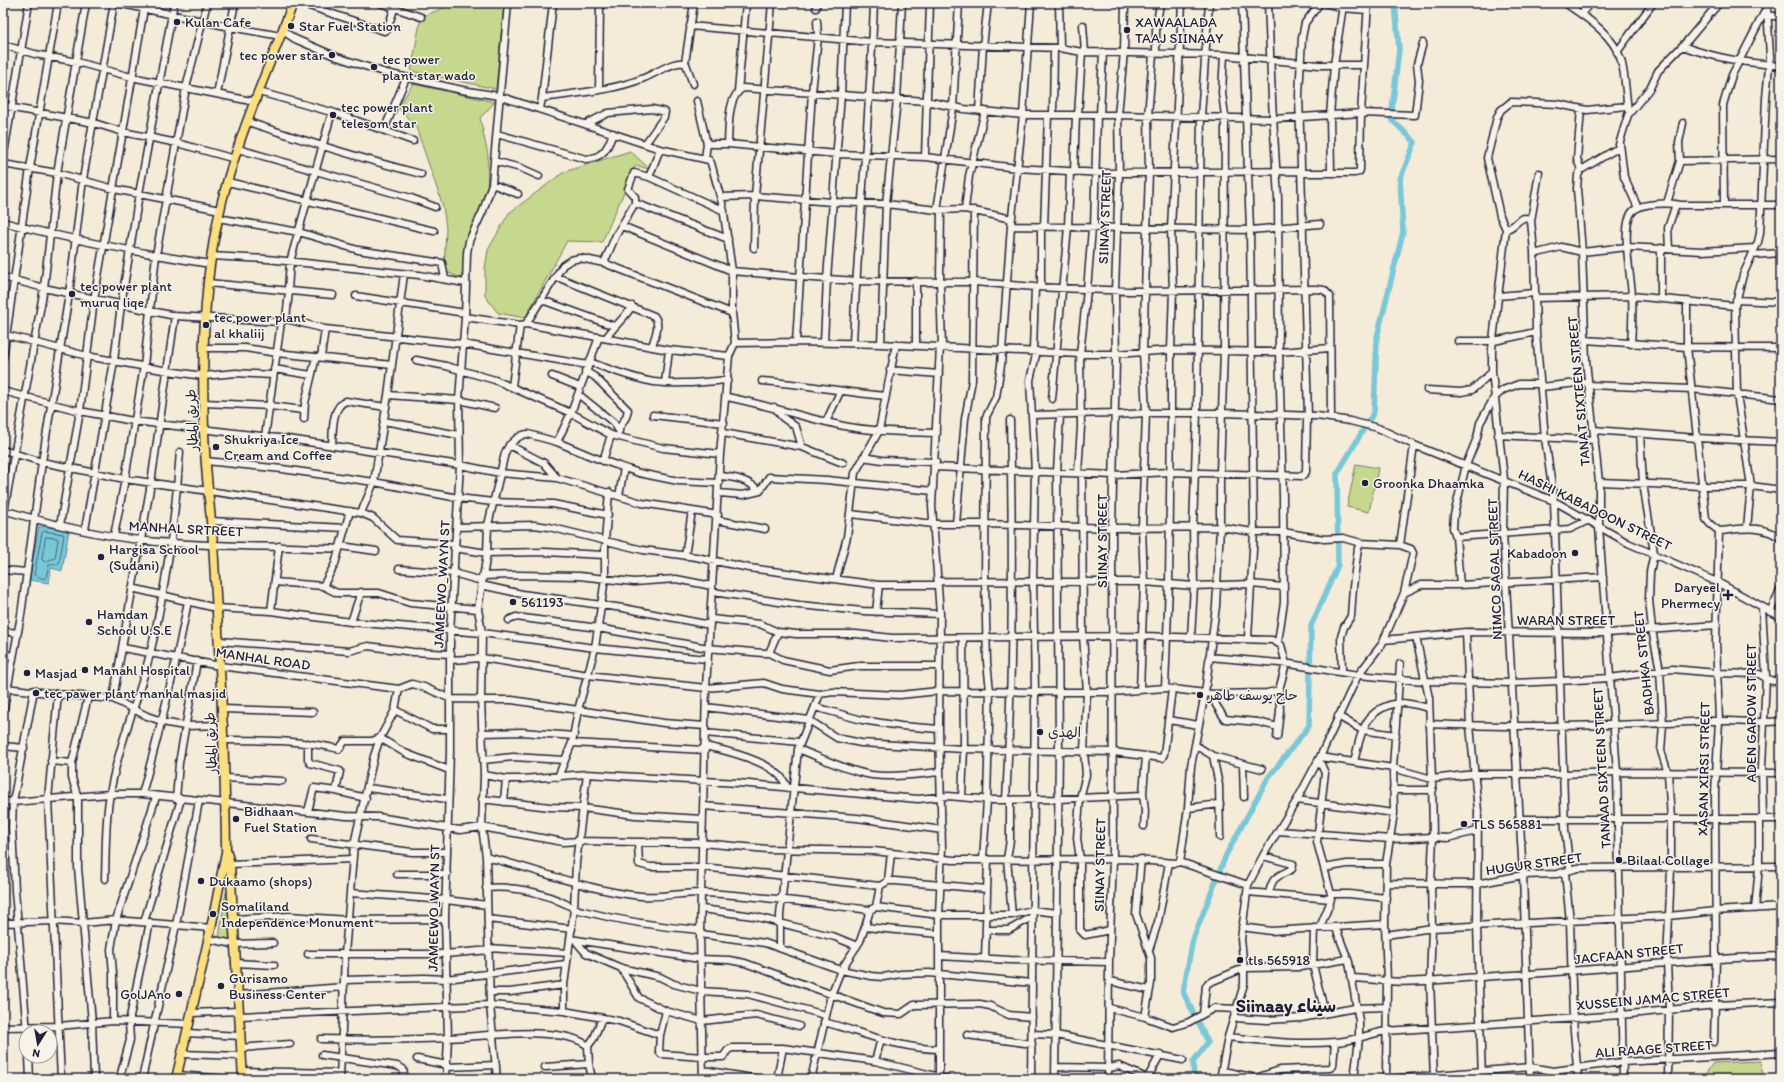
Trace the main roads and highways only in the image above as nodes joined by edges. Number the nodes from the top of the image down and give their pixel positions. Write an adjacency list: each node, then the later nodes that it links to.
1 (293, 3): 2 (main road, طريق المطار)
2 (226, 849): 3 (main road, طريق المطار); 4 (main road, طريق المطار)
3 (242, 1075)
4 (176, 1077)

